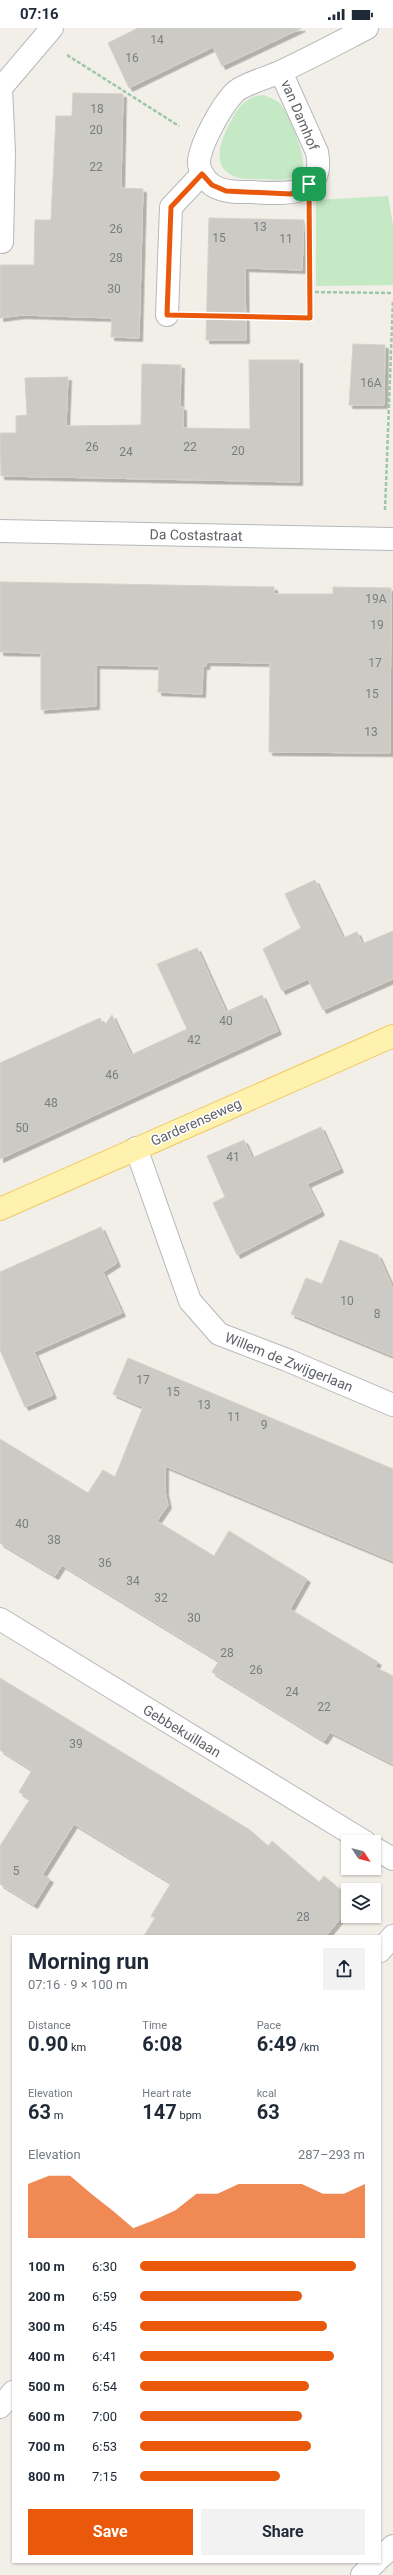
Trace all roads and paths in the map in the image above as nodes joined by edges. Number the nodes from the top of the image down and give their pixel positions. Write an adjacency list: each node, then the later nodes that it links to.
1 (367, 28): 3 (street, van Damhof)
2 (48, 34): 4 (path); 7 (street)
3 (282, 72): 4 (street, van Damhof); 6 (street, van Damhof)
4 (203, 142): 5 (street, van Damhof)
5 (202, 174): 6 (street); 11 (street)
6 (309, 184): 8 (path)
7 (2, 242)
8 (310, 292): 9 (path); 11 (path)
9 (393, 293)
10 (393, 300): 13 (path)
11 (167, 315)
12 (0, 530): 13 (street, Da Costastraat)
13 (388, 539)
14 (393, 1036): 15 (main road, Garderenseweg)
15 (136, 1148): 16 (main road, Garderenseweg); 17 (street, Willem de Zwijgerlaan)
16 (0, 1209)
17 (393, 1405)
18 (0, 1619): 19 (street, Gebbekuillaan)
19 (354, 1835)
20 (381, 1852): 21 (street)
21 (393, 1859)
22 (393, 1936): 23 (street)
23 (381, 1950)
24 (12, 2393): 25 (street)
25 (0, 2407)
26 (393, 2546): 27 (street)
27 (381, 2557)
28 (375, 2563): 29 (street)
29 (362, 2575)

